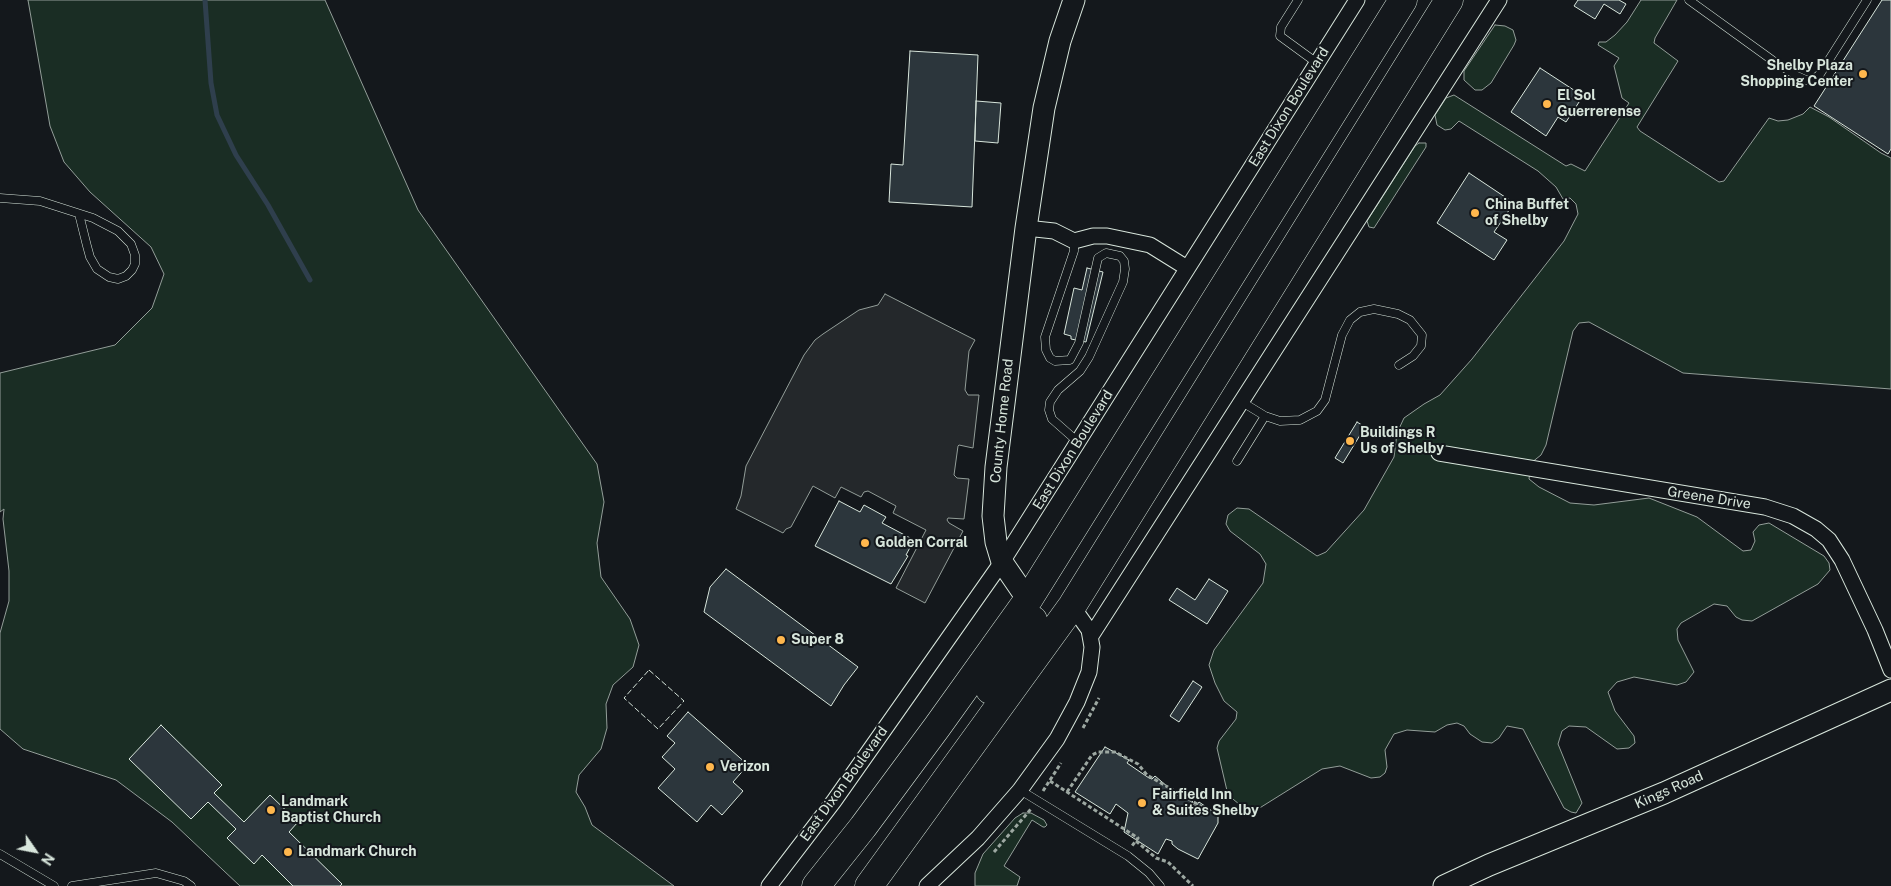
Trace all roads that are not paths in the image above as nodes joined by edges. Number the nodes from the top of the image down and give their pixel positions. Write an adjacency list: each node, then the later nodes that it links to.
1 (1074, 0): 12 (street, County Home Road)
2 (1298, 0): 9 (lane)
3 (1357, 0): 9 (street, East Dixon Boulevard)
4 (1403, 0): 15 (highway)
5 (1449, 0): 24 (highway)
6 (1500, 0): 17 (street)
7 (1689, 0): 8 (lane)
8 (1867, 0)
9 (1317, 63): 14 (street, East Dixon Boulevard)
10 (0, 198): 11 (lane)
11 (79, 214): 11 (lane)
12 (1026, 228): 13 (street); 22 (street, County Home Road)
13 (1074, 241): 14 (street); 19 (lane)
14 (1187, 268): 19 (street, East Dixon Boulevard)
15 (1206, 315): 23 (highway); 24 (highway)
16 (1398, 365): 18 (lane)
17 (1242, 402): 18 (lane); 25 (street)
18 (1265, 416): 21 (lane)
19 (1078, 442): 22 (street, East Dixon Boulevard)
20 (1439, 453): 26 (street, Greene Drive)
21 (1237, 461)
22 (1002, 562): 23 (street, County Home Road); 34 (street, East Dixon Boulevard)
23 (1028, 600): 29 (highway, County Home Road); 35 (highway)
24 (1072, 606): 25 (street); 29 (highway)
25 (1091, 636): 28 (street)
26 (1891, 670)
27 (1891, 690): 39 (street, Kings Road)
28 (1020, 790): 37 (street); 38 (lane)
29 (926, 808): 36 (highway)
30 (0, 854): 31 (lane)
31 (54, 886)
32 (72, 886): 33 (lane)
33 (191, 886)
34 (769, 886)
35 (816, 886)
36 (869, 886)
37 (927, 886)
38 (1160, 886)
39 (1444, 886)

